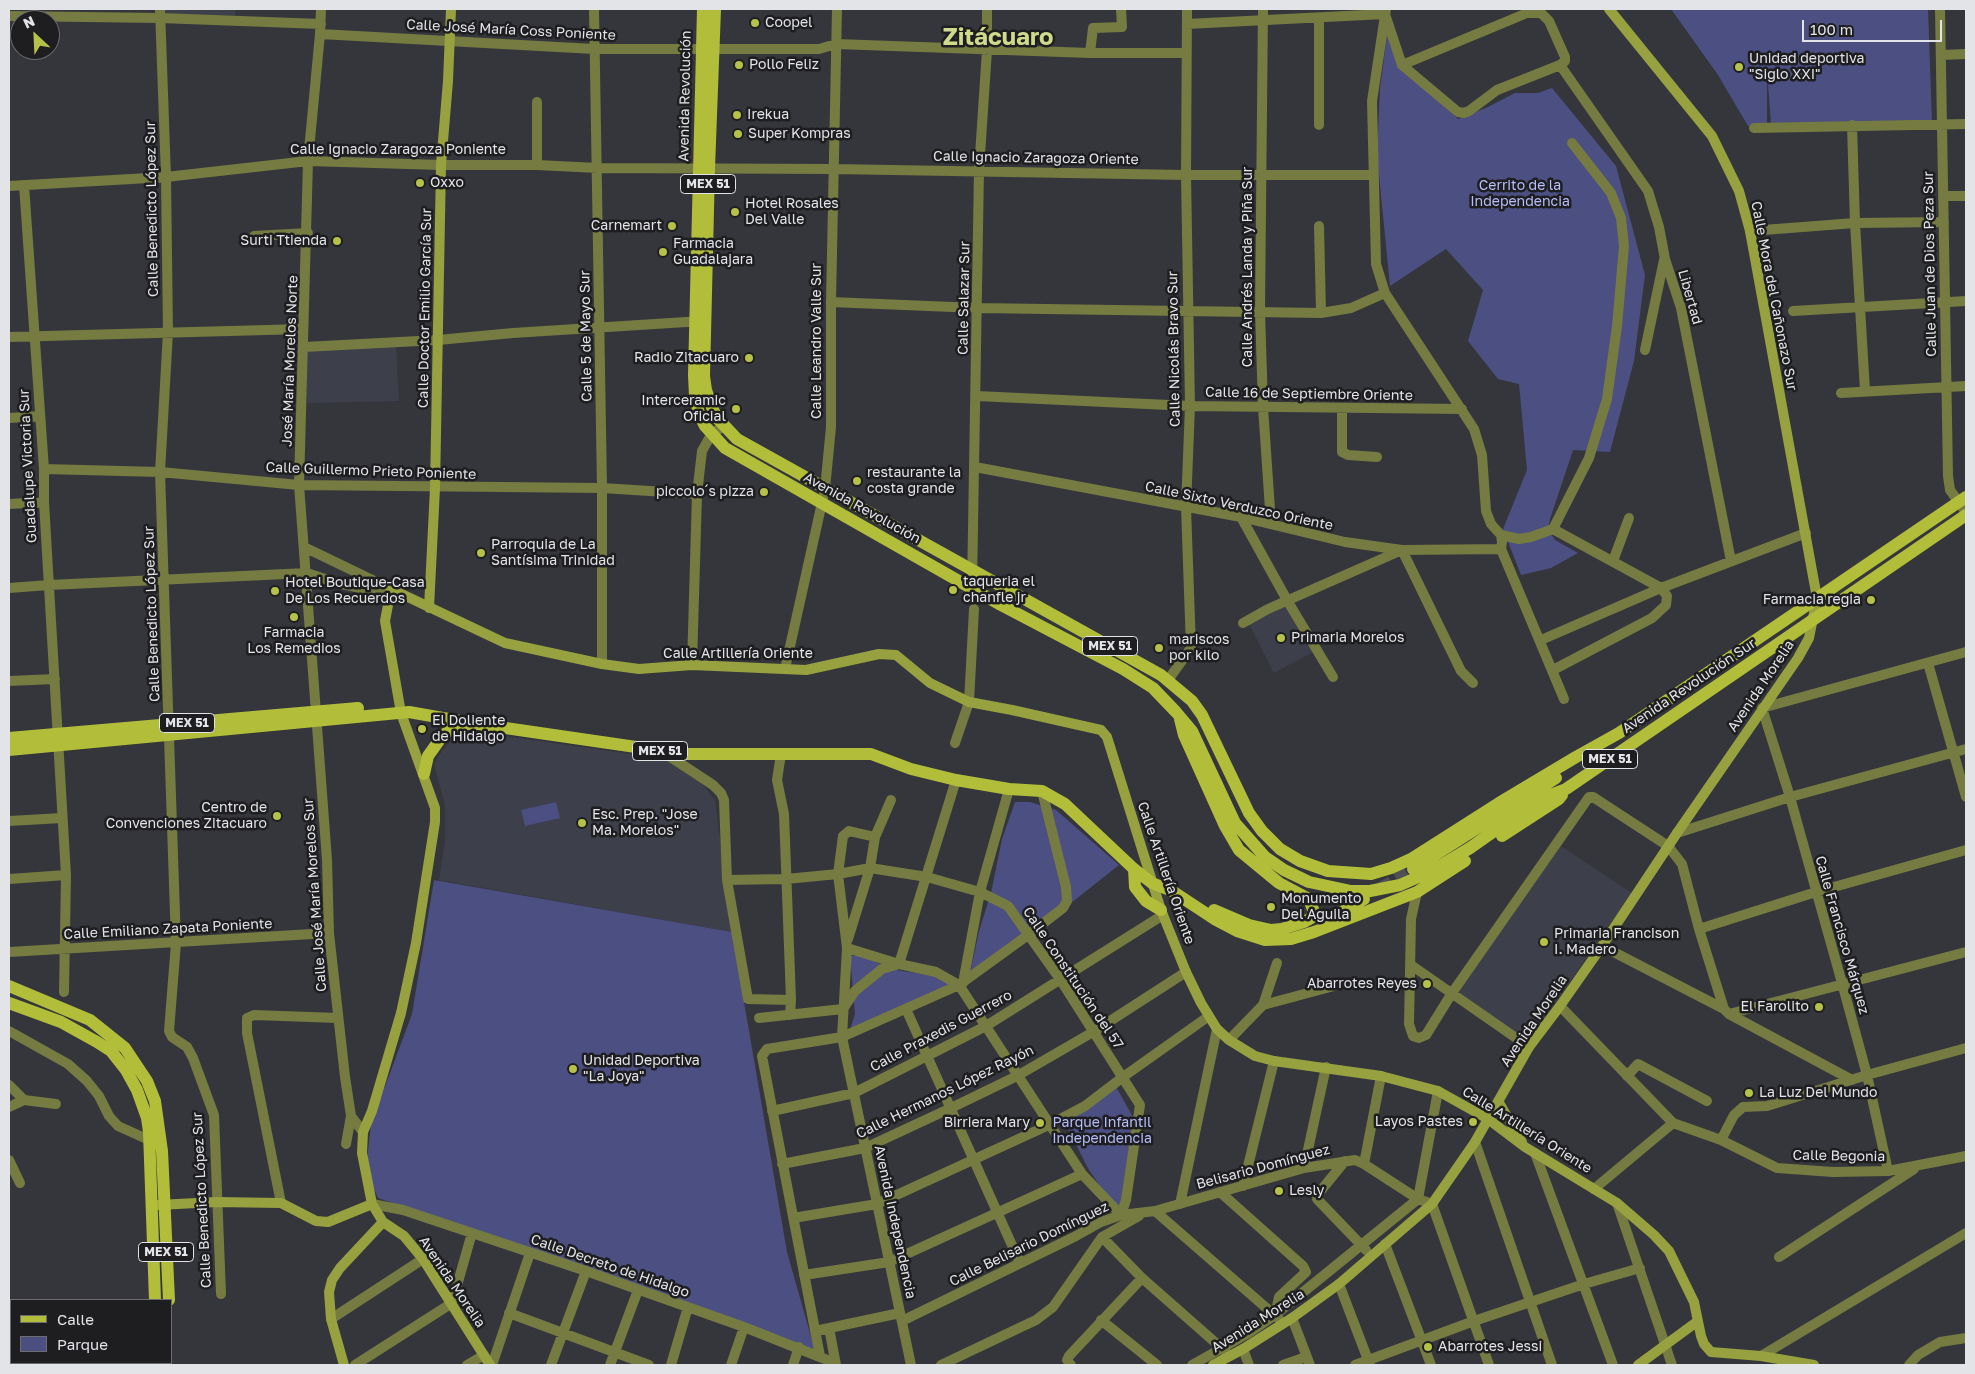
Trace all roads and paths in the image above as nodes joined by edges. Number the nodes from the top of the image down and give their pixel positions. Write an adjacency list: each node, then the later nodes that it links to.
1 (321, 9): 19 (street)
2 (451, 9): 20 (street, Calle Doctor Emilio García Sur)
3 (594, 9): 24 (street, Calle 5 de Mayo Sur)
4 (702, 9): 22 (main road, Avenida Revolución / MEX 51)
5 (715, 9): 23 (main road, Avenida Revolución / MEX 51)
6 (837, 9): 21 (street, Calle Leandro Valle Sur)
7 (987, 9): 25 (street, Calle Salazar Sur)
8 (1121, 9): 26 (street)
9 (1187, 9): 18 (street, Calle Nicolás Bravo Sur)
10 (1262, 9): 17 (street, Calle Andrés Landa y Piña Sur)
11 (1609, 9): 57 (street, Calle Mora del Cañonazo Sur)
12 (1940, 9): 28 (street, Calle Juan de Dios Peza Sur)
13 (1385, 11): 16 (street); 31 (street); 48 (street)
14 (160, 13): 15 (street, Calle José María Coss Poniente); 19 (street, Calle José María Coss Poniente); 49 (street, Calle Benedicto López Sur)
15 (9, 16)
16 (1319, 18): 17 (street); 35 (street)
17 (1262, 21): 18 (street); 46 (street, Calle Andrés Landa y Piña Sur)
18 (1187, 24): 27 (street, Calle Nicolás Bravo Sur)
19 (320, 29): 20 (street, Calle José María Coss Poniente); 39 (street, José María Morelos Norte)
20 (450, 41): 24 (street, Calle José María Coss Poniente); 40 (street, Calle Doctor Emilio García Sur)
21 (836, 44): 23 (street, Calle José María Coss Poniente); 25 (street, Calle José María Coss Poniente); 44 (street, Calle Leandro Valle Sur)
22 (701, 48): 23 (street, Calle José María Coss Poniente); 24 (street, Calle José María Coss Poniente); 43 (main road, Avenida Revolución / MEX 51)
23 (714, 48): 43 (main road, Avenida Revolución / MEX 51)
24 (594, 49): 42 (street, Calle 5 de Mayo Sur)
25 (987, 50): 26 (street, Calle José María Coss Poniente); 45 (street, Calle Salazar Sur)
26 (1090, 53): 27 (street, Calle José María Coss Poniente)
27 (1186, 54): 47 (street, Calle Nicolás Bravo Sur)
28 (1941, 54): 29 (street); 33 (street, Calle Juan de Dios Peza Sur)
29 (1966, 54)
30 (1563, 61): 31 (street); 31 (street, Libertad); 60 (street, Libertad)
31 (1402, 65)
32 (537, 102): 41 (street)
33 (1942, 124): 34 (street); 36 (street); 52 (street, Calle Juan de Dios Peza Sur)
34 (1966, 124)
35 (1319, 125)
36 (1852, 125): 37 (street); 55 (street)
37 (1754, 128)
38 (1572, 143): 111 (street)
39 (308, 160): 40 (street, Calle Ignacio Zaragoza Poniente); 49 (street, Calle Ignacio Zaragoza Poniente); 58 (street, José María Morelos Norte)
40 (442, 165): 41 (street, Calle Ignacio Zaragoza Poniente); 77 (street, Calle Doctor Emilio García Sur)
41 (537, 165): 42 (street, Calle Ignacio Zaragoza Poniente)
42 (598, 168): 43 (street, Calle Ignacio Zaragoza Poniente); 72 (street, Calle 5 de Mayo Sur)
43 (703, 168): 44 (street, Calle Ignacio Zaragoza Oriente); 71 (main road, Avenida Revolución / MEX 51)
44 (833, 169): 45 (street, Calle Ignacio Zaragoza Oriente); 63 (street, Calle Leandro Valle Sur)
45 (979, 170): 47 (street, Calle Ignacio Zaragoza Oriente); 65 (street, Calle Salazar Sur)
46 (1261, 174): 47 (street, Calle Ignacio Zaragoza Oriente); 48 (street, Calle Ignacio Zaragoza Oriente); 68 (street, Calle Andrés Landa y Piña Sur)
47 (1186, 175): 67 (street, Calle Nicolás Bravo Sur)
48 (1373, 175): 61 (street)
49 (166, 177): 50 (street, Calle Ignacio Zaragoza Poniente); 74 (street, Calle Benedicto López Sur)
50 (24, 185): 51 (street, Calle Ignacio Zaragoza Poniente); 76 (street, Guadalupe Victoria Sur)
51 (9, 186)
52 (1944, 196): 53 (street); 54 (street, Calle Juan de Dios Peza Sur)
53 (1966, 196)
54 (1944, 222): 55 (street); 64 (street, Calle Juan de Dios Peza Sur)
55 (1855, 223): 57 (street); 66 (street)
56 (1319, 226): 70 (street)
57 (1750, 231): 112 (street, Calle Mora del Cañonazo Sur)
58 (308, 233): 59 (street); 73 (street, José María Morelos Norte)
59 (254, 236)
60 (1665, 259): 79 (street); 118 (street, Libertad)
61 (1385, 293): 70 (street); 88 (street)
62 (1966, 300): 64 (street)
63 (831, 302): 65 (street); 100 (street, Calle Leandro Valle Sur)
64 (1945, 302): 66 (street); 80 (street, Calle Juan de Dios Peza Sur)
65 (977, 308): 67 (street); 84 (street, Calle Salazar Sur)
66 (1861, 308): 69 (street); 82 (street)
67 (1188, 311): 68 (street); 85 (street, Calle Nicolás Bravo Sur)
68 (1260, 311): 70 (street); 86 (street, Calle Andrés Landa y Piña Sur)
69 (1794, 311)
70 (1321, 313)
71 (702, 321): 72 (street); 91 (main road, Avenida Revolución / MEX 51); 92 (main road, Avenida Revolución / MEX 51)
72 (600, 328): 77 (street); 99 (street, Calle 5 de Mayo Sur)
73 (303, 329): 74 (street); 78 (street, José María Morelos Norte)
74 (168, 332): 76 (street); 96 (street, Calle Benedicto López Sur)
75 (9, 337): 76 (street)
76 (34, 337): 89 (street, Guadalupe Victoria Sur)
77 (438, 340): 78 (street); 98 (street, Calle Doctor Emilio García Sur)
78 (304, 347): 97 (street, José María Morelos Norte)
79 (1645, 350)
80 (1946, 386): 81 (street); 82 (street); 102 (street, Calle Juan de Dios Peza Sur)
81 (1966, 386)
82 (1865, 391): 83 (street)
83 (1841, 393)
84 (977, 396): 85 (street, Calle 16 de Septiembre Oriente); 94 (street, Calle Salazar Sur)
85 (1190, 406): 86 (street, Calle 16 de Septiembre Oriente); 106 (street, Calle Nicolás Bravo Sur)
86 (1263, 407): 87 (street, Calle 16 de Septiembre Oriente); 110 (street, Calle Andrés Landa y Piña Sur)
87 (1342, 409): 88 (street, Calle 16 de Septiembre Oriente); 93 (street)
88 (1462, 409): 113 (street)
89 (40, 416): 90 (street); 95 (street, Guadalupe Victoria Sur)
90 (9, 418)
91 (723, 426): 92 (street); 100 (main road, Avenida Revolución / MEX 51)
92 (711, 435): 101 (street); 104 (main road, Avenida Revolución / MEX 51)
93 (1376, 457)
94 (975, 467): 106 (street, Calle Sixto Verduzco Oriente); 119 (street, Calle Salazar Sur)
95 (44, 469): 96 (street, Calle Guillermo Prieto Poniente); 103 (street, Guadalupe Victoria Sur)
96 (160, 472): 97 (street, Calle Guillermo Prieto Poniente); 121 (street, Calle Benedicto López Sur)
97 (299, 485): 98 (street, Calle Guillermo Prieto Poniente); 114 (street, José María Morelos Norte)
98 (435, 488): 99 (street, Calle Guillermo Prieto Poniente); 129 (street, Calle Doctor Emilio García Sur)
99 (602, 488): 101 (street, Calle Guillermo Prieto Poniente); 136 (street, Calle 5 de Mayo Sur)
100 (825, 489): 104 (street, Calle Leandro Valle Sur); 119 (main road, Avenida Revolución / MEX 51)
101 (697, 494): 137 (street)
102 (1962, 500): 107 (street, Calle Juan de Dios Peza Sur); 127 (main road, Avenida Revolución Sur / MEX 51)
103 (44, 502): 105 (street); 122 (street, Guadalupe Victoria Sur)
104 (822, 503): 124 (main road, Avenida Revolución / MEX 51); 138 (street, Calle Leandro Valle Sur)
105 (9, 504)
106 (1186, 507): 108 (street, Calle Sixto Verduzco Oriente); 142 (street, Calle Nicolás Bravo Sur)
107 (1966, 514): 131 (main road, Avenida Revolución Sur / MEX 51)
108 (1241, 517): 110 (street, Calle Sixto Verduzco Oriente); 128 (street)
109 (1629, 518): 117 (street)
110 (1271, 524): 116 (street, Calle Sixto Verduzco Oriente)
111 (1554, 529): 113 (street); 117 (street)
112 (1806, 533): 118 (street); 127 (street, Calle Mora del Cañonazo Sur)
113 (1501, 536): 115 (street)
114 (304, 547): 120 (street, José María Morelos Norte); 126 (street)
115 (1501, 549): 116 (street, Calle Sixto Verduzco Oriente); 133 (street)
116 (1402, 550): 128 (street); 144 (street)
117 (1614, 561): 125 (street)
118 (1731, 561): 125 (street)
119 (973, 569): 124 (street, Calle Salazar Sur); 142 (main road, Avenida Revolución / MEX 51)
120 (306, 574): 121 (street, Calle Artillería Oriente); 126 (street, Calle Artillería Oriente); 149 (street, José María Morelos Norte)
121 (164, 580): 122 (street, Calle Artillería Oriente); 152 (street, Calle Benedicto López Sur)
122 (49, 585): 123 (street, Calle Artillería Oriente); 141 (street, Guadalupe Victoria Sur)
123 (9, 588)
124 (972, 588): 150 (main road, Avenida Revolución / MEX 51)
125 (1661, 588): 133 (street); 139 (street)
126 (392, 592): 129 (street, Calle Artillería Oriente); 148 (street)
127 (1817, 598): 131 (street, Avenida Morelia); 153 (main road, Avenida Revolución Sur / MEX 51)
128 (1287, 600): 132 (street); 140 (street)
129 (429, 608): 136 (street, Calle Artillería Oriente)
130 (974, 609): 146 (street)
131 (1813, 619): 147 (street, Avenida Morelia); 165 (main road, Avenida Revolución Sur / MEX 51)
132 (1243, 623)
133 (1541, 640): 139 (street)
134 (1966, 652): 135 (street)
135 (1928, 663): 147 (street); 160 (street)
136 (602, 664): 137 (street, Calle Artillería Oriente)
137 (692, 665): 138 (street, Calle Artillería Oriente)
138 (785, 670): 146 (street, Calle Artillería Oriente)
139 (1553, 670): 145 (street)
140 (1333, 677)
141 (55, 679): 143 (street); 155 (street, Guadalupe Victoria Sur)
142 (1168, 680): 179 (main road, Avenida Revolución / MEX 51)
143 (9, 681)
144 (1473, 683)
145 (1564, 699)
146 (969, 702): 156 (street); 187 (street, Calle Artillería Oriente)
147 (1762, 708): 167 (street, Calle Francisco Márquez); 172 (street, Avenida Morelia)
148 (403, 710): 149 (main road, MEX 51); 151 (main road, MEX 51); 162 (street)
149 (317, 716): 152 (main road, MEX 51); 196 (street, Calle José María Morelos Sur)
150 (1180, 717): 186 (main road, Avenida Revolución / MEX 51); 194 (main road)
151 (471, 723): 159 (main road, MEX 51); 162 (main road)
152 (169, 729): 155 (main road, MEX 51); 198 (street, Calle Benedicto López Sur)
153 (1619, 734): 177 (main road, MEX 51); 179 (main road, Avenida Revolución Sur / MEX 51)
154 (9, 738): 155 (main road, MEX 51)
155 (57, 739): 158 (main road, MEX 51); 170 (street, Guadalupe Victoria Sur)
156 (955, 743)
157 (1966, 749): 160 (street)
158 (9, 750)
159 (662, 751): 161 (main road, MEX 51); 185 (street)
160 (1954, 752): 167 (street); 168 (street)
161 (781, 754): 163 (main road, MEX 51); 183 (street)
162 (424, 774): 258 (street)
163 (956, 780): 164 (main road, MEX 51); 182 (street)
164 (1010, 789): 166 (main road, MEX 51); 189 (street)
165 (1566, 789): 186 (main road, Avenida Revolución Sur / MEX 51); 190 (main road)
166 (1042, 791): 178 (main road, MEX 51); 197 (street)
167 (1790, 797): 172 (street); 191 (street, Calle Francisco Márquez)
168 (1966, 797)
169 (891, 800): 173 (street)
170 (62, 818): 171 (street); 181 (street, Guadalupe Victoria Sur)
171 (9, 821)
172 (1677, 833): 174 (street, Avenida Morelia)
173 (874, 836): 176 (street); 180 (street)
174 (1668, 846): 195 (street); 200 (street, Avenida Morelia); 214 (street)
175 (1966, 850): 191 (street)
176 (870, 868): 180 (street, Calle Constitución del 57); 182 (street, Calle Constitución del 57); 199 (street)
177 (1413, 869)
178 (1134, 870): 187 (main road, MEX 51); 193 (main road)
179 (1328, 870)
180 (838, 874): 183 (street, Calle Constitución del 57); 199 (street)
181 (66, 875): 184 (street); 201 (street, Guadalupe Victoria Sur)
182 (927, 877): 189 (street, Calle Constitución del 57); 205 (street)
183 (786, 879): 185 (street, Calle Constitución del 57); 215 (street)
184 (9, 880)
185 (727, 880): 215 (street)
186 (1309, 882)
187 (1152, 883): 188 (main road, MEX 51); 193 (street, Calle Artillería Oriente)
188 (1172, 891): 190 (main road, MEX 51); 194 (main road)
189 (980, 892): 197 (street, Calle Constitución del 57); 210 (street)
190 (1417, 892): 206 (street)
191 (1816, 892): 195 (street); 209 (street, Calle Francisco Márquez)
192 (1364, 899): 194 (main road)
193 (1162, 913): 207 (street, Calle Artillería Oriente); 208 (street, Calle Praxedis Guerrero)
194 (1230, 917)
195 (1699, 929): 221 (street)
196 (329, 933): 198 (street, Calle Emiliano Zapata Poniente); 224 (street, Calle José María Morelos Sur)
197 (1028, 936): 208 (street, Calle Constitución del 57); 210 (street)
198 (176, 943): 201 (street, Calle Emiliano Zapata Poniente); 281 (street, Calle Benedicto López Sur)
199 (847, 946): 205 (street); 219 (street, Avenida Independencia)
200 (1602, 946): 218 (street, Avenida Morelia); 221 (street)
201 (65, 949): 202 (street, Calle Emiliano Zapata Poniente); 213 (street, Guadalupe Victoria Sur)
202 (9, 952)
203 (1966, 952): 209 (street)
204 (1277, 963): 217 (street)
205 (899, 964): 210 (street); 219 (street)
206 (1411, 965): 214 (street); 214 (street)
207 (1186, 972): 223 (street, Calle Artillería Oriente); 229 (street, Calle Hermanos López Rayón)
208 (1060, 979): 226 (street, Calle Praxedis Guerrero); 229 (street, Calle Constitución del 57)
209 (1842, 983): 221 (street); 237 (street, Calle Francisco Márquez)
210 (961, 984): 220 (street); 226 (street)
211 (9, 986): 288 (main road, MEX 51)
212 (1334, 986): 217 (street)
213 (64, 992)
214 (1452, 993): 232 (street)
215 (791, 1000): 222 (street)
216 (9, 1003): 259 (main road, MEX 51)
217 (1263, 1005): 231 (street)
218 (1560, 1006): 232 (street, Avenida Morelia); 241 (street, Calle Begonia)
219 (843, 1009): 222 (street); 230 (street, Avenida Independencia)
220 (906, 1009): 230 (street); 234 (street)
221 (1727, 1011): 242 (street)
222 (790, 1015): 225 (street)
223 (1209, 1016): 227 (street, Calle Artillería Oriente); 239 (street)
224 (338, 1018): 254 (street, Calle José María Morelos Sur); 282 (street)
225 (759, 1018)
226 (986, 1026): 234 (street, Calle Praxedis Guerrero); 238 (street)
227 (1217, 1029): 231 (street, Calle Artillería Oriente); 285 (street)
228 (9, 1031): 259 (street)
229 (1093, 1032): 238 (street, Calle Hermanos López Rayón); 239 (street, Calle Constitución del 57)
230 (842, 1037): 245 (street, Avenida Independencia); 253 (street)
231 (1229, 1040): 235 (street, Calle Artillería Oriente)
232 (1528, 1047): 247 (street, Avenida Morelia)
233 (1966, 1048): 237 (street)
234 (927, 1056): 245 (street, Calle Praxedis Guerrero); 252 (street)
235 (1274, 1061): 236 (street, Calle Artillería Oriente); 277 (street)
236 (1326, 1067): 240 (street, Calle Artillería Oriente); 273 (street)
237 (1867, 1075): 242 (street); 274 (street, Calle Francisco Márquez)
238 (1017, 1076): 252 (street, Calle Hermanos López Rayón); 257 (street)
239 (1123, 1076): 250 (street, Calle Constitución del 57); 257 (street)
240 (1381, 1076): 244 (street, Calle Artillería Oriente); 271 (street)
241 (1627, 1076): 248 (street); 256 (street, Calle Begonia)
242 (1852, 1080): 260 (street)
243 (9, 1085): 246 (street)
244 (1438, 1091): 255 (street, Calle Artillería Oriente); 280 (street)
245 (854, 1093): 253 (street, Calle Praxedis Guerrero); 264 (street, Avenida Independencia)
246 (24, 1100): 249 (street); 251 (street)
247 (1498, 1101): 255 (street, Avenida Morelia); 263 (street)
248 (1707, 1101)
249 (56, 1104)
250 (1140, 1105): 292 (street, Calle Belisario Domínguez)
251 (9, 1107)
252 (951, 1108): 264 (street, Calle Hermanos López Rayón); 267 (street)
253 (772, 1111): 270 (street)
254 (351, 1116): 258 (street); 262 (street)
255 (1488, 1119): 261 (street, Avenida Morelia); 263 (street, Calle Artillería Oriente)
256 (1673, 1123): 260 (street, Calle Begonia); 278 (street)
257 (1051, 1124): 267 (street); 275 (street)
258 (364, 1132): 283 (street)
259 (149, 1140): 288 (main road, MEX 51)
260 (1721, 1140): 274 (street, Calle Begonia)
261 (1475, 1142): 286 (street, Avenida Morelia); 316 (street)
262 (346, 1144)
263 (1525, 1147): 265 (street, Calle Artillería Oriente)
264 (865, 1148): 270 (street, Calle Hermanos López Rayón); 284 (street, Avenida Independencia)
265 (1535, 1153): 278 (street, Calle Artillería Oriente); 311 (street)
266 (1966, 1156): 272 (street, Calle Begonia)
267 (974, 1159): 284 (street); 290 (street)
268 (9, 1160): 276 (street)
269 (1345, 1161): 271 (street, Belisario Domínguez); 273 (street, Belisario Domínguez); 299 (street)
270 (782, 1164): 293 (street)
271 (1364, 1164): 280 (street, Belisario Domínguez)
272 (1917, 1167): 274 (street, Calle Begonia); 302 (street)
273 (1304, 1168): 277 (street, Belisario Domínguez)
274 (1888, 1171)
275 (1082, 1174): 290 (street); 292 (street)
276 (20, 1183)
277 (1243, 1186): 279 (street, Belisario Domínguez)
278 (1594, 1189): 287 (street, Calle Artillería Oriente)
279 (1220, 1192): 285 (street, Belisario Domínguez); 320 (street)
280 (1418, 1199): 286 (street, Belisario Domínguez); 299 (street)
281 (216, 1202): 282 (street); 288 (street); 313 (street, Calle Benedicto López Sur)
282 (281, 1203): 283 (street)
283 (372, 1204): 294 (street); 296 (street, Calle Decreto de Hidalgo)
284 (877, 1204): 293 (street); 304 (street, Avenida Independencia)
285 (1180, 1204): 289 (street, Belisario Domínguez)
286 (1432, 1204): 298 (street, Avenida Morelia); 325 (street)
287 (1617, 1204): 306 (street); 326 (street, Calle Artillería Oriente)
288 (157, 1205): 314 (main road, MEX 51); 315 (main road, MEX 51)
289 (1155, 1211): 291 (street, Belisario Domínguez); 320 (street)
290 (998, 1212): 304 (street); 305 (street)
291 (1142, 1214): 292 (street, Belisario Domínguez); 297 (street)
292 (1121, 1215): 305 (street, Calle Belisario Domínguez)
293 (793, 1218): 308 (street)
294 (383, 1222): 303 (street, Avenida Morelia); 322 (street)
295 (1966, 1232): 341 (street)
296 (472, 1233): 300 (street, Calle Decreto de Hidalgo); 317 (street)
297 (1102, 1237): 309 (street); 357 (street)
298 (1385, 1244): 301 (street, Avenida Morelia); 332 (street)
299 (1362, 1246): 301 (street); 320 (street)
300 (530, 1253): 307 (street, Calle Decreto de Hidalgo); 319 (street)
301 (1372, 1254): 310 (street, Avenida Morelia)
302 (1779, 1257)
303 (423, 1259): 317 (street, Avenida Morelia); 322 (street)
304 (889, 1262): 308 (street); 321 (street, Avenida Independencia)
305 (1020, 1263): 321 (street, Calle Belisario Domínguez)
306 (1640, 1268): 311 (street); 333 (street)
307 (586, 1271): 312 (street, Calle Decreto de Hidalgo); 330 (street)
308 (804, 1275): 329 (street)
309 (1142, 1278): 323 (street); 335 (street)
310 (1340, 1284): 324 (street, Avenida Morelia); 344 (street)
311 (1584, 1284): 316 (street); 367 (street)
312 (638, 1290): 318 (street, Calle Decreto de Hidalgo); 337 (street)
313 (221, 1294)
314 (155, 1299)
315 (169, 1299)
316 (1530, 1303): 325 (street); 366 (street)
317 (452, 1304): 338 (street, Avenida Morelia); 347 (street)
318 (688, 1307): 327 (street, Calle Decreto de Hidalgo); 353 (street)
319 (509, 1313): 330 (street); 349 (street)
320 (1275, 1315): 324 (street); 335 (street)
321 (901, 1317): 328 (street, Calle Belisario Domínguez); 356 (street, Avenida Independencia)
322 (331, 1319): 346 (street)
323 (1102, 1320): 343 (street); 358 (street)
324 (1288, 1321): 336 (street, Avenida Morelia); 342 (street)
325 (1474, 1321): 332 (street); 365 (street)
326 (1698, 1321): 333 (street); 341 (street, Calle Artillería Oriente)
327 (744, 1327): 334 (street, Calle Decreto de Hidalgo); 354 (street)
328 (829, 1328): 329 (street, Calle Belisario Domínguez); 345 (street)
329 (815, 1331): 339 (street)
330 (562, 1333): 337 (street); 350 (street)
331 (1966, 1338): 371 (street)
332 (1422, 1341): 344 (street); 364 (street)
333 (1665, 1345): 368 (street); 369 (street)
334 (799, 1347): 339 (street, Calle Decreto de Hidalgo); 355 (street)
335 (1222, 1347): 340 (street); 359 (street)
336 (1243, 1349): 340 (street, Avenida Morelia); 361 (street)
337 (614, 1353): 351 (street); 352 (street)
338 (484, 1355): 348 (street); 349 (street, Avenida Morelia)
339 (820, 1356): 345 (street, Calle Decreto de Hidalgo)
340 (1230, 1356): 360 (street, Avenida Morelia)
341 (1761, 1356): 370 (street, Calle Artillería Oriente)
342 (1308, 1361): 362 (street)
343 (1069, 1363)
344 (1369, 1363): 363 (street)
345 (836, 1364)
346 (344, 1365)
347 (355, 1365)
348 (468, 1365)
349 (491, 1365)
350 (551, 1365)
351 (610, 1365)
352 (649, 1365)
353 (671, 1365)
354 (731, 1365)
355 (793, 1365)
356 (911, 1365)
357 (941, 1365)
358 (1157, 1365)
359 (1192, 1365)
360 (1213, 1365)
361 (1249, 1365)
362 (1283, 1365)
363 (1355, 1365)
364 (1430, 1365)
365 (1489, 1365)
366 (1552, 1365)
367 (1613, 1365)
368 (1638, 1365)
369 (1672, 1365)
370 (1814, 1365)
371 (1909, 1365)

